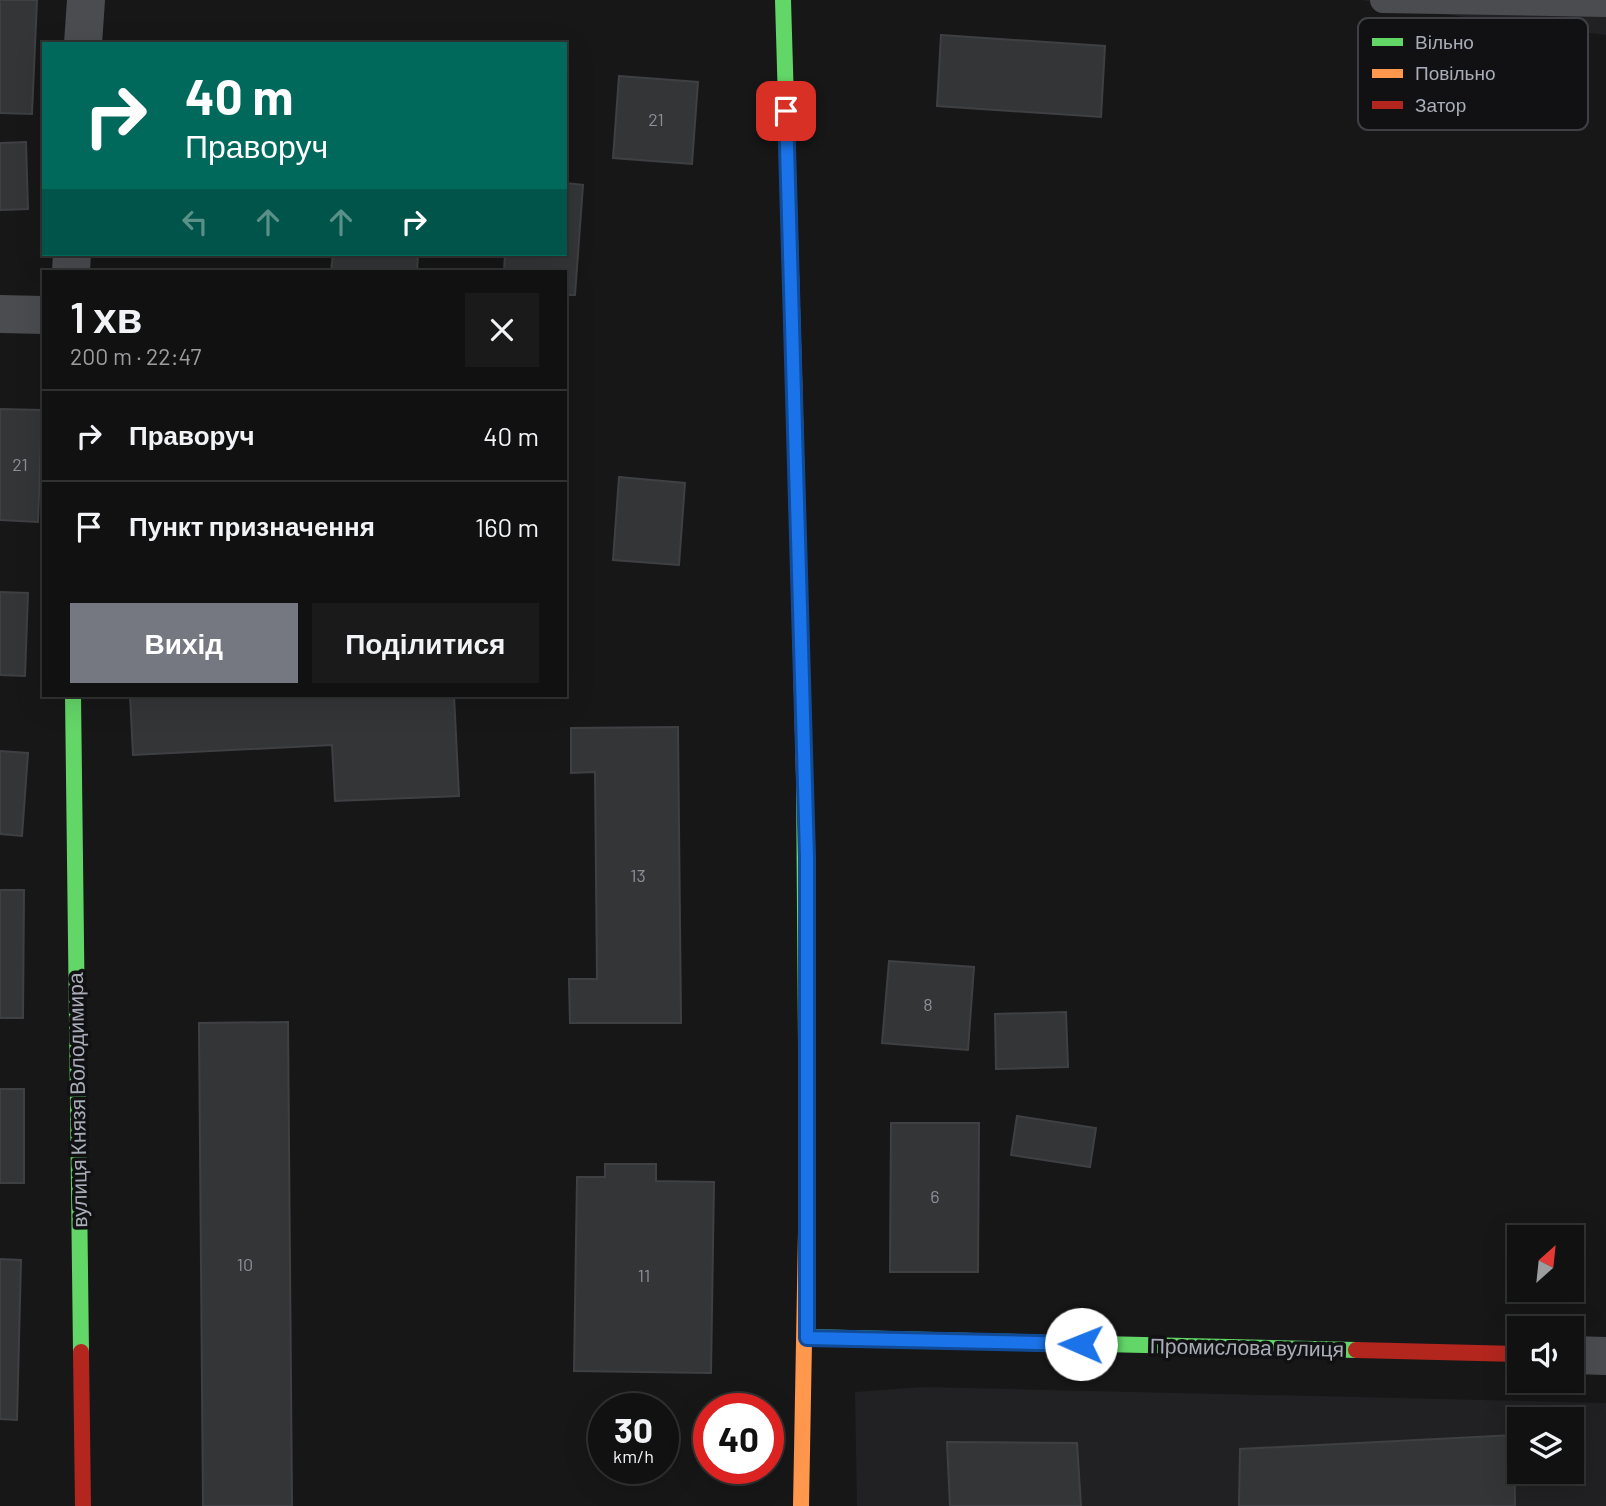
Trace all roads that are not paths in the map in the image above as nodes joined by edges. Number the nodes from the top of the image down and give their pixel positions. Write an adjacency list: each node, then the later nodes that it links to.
1 (86, 0): 5 (street)
2 (783, 0): 9 (street)
3 (1383, 0): 4 (lane)
4 (1606, 4)
5 (83, 42)
6 (0, 314): 7 (street)
7 (42, 315)
8 (73, 697): 13 (street, вулиця Князя Володимира)
9 (807, 1338): 10 (street, Промислова вулиця); 14 (street)
10 (1507, 1354)
11 (1584, 1355): 12 (street)
12 (1606, 1356)
13 (83, 1506)
14 (801, 1506)

